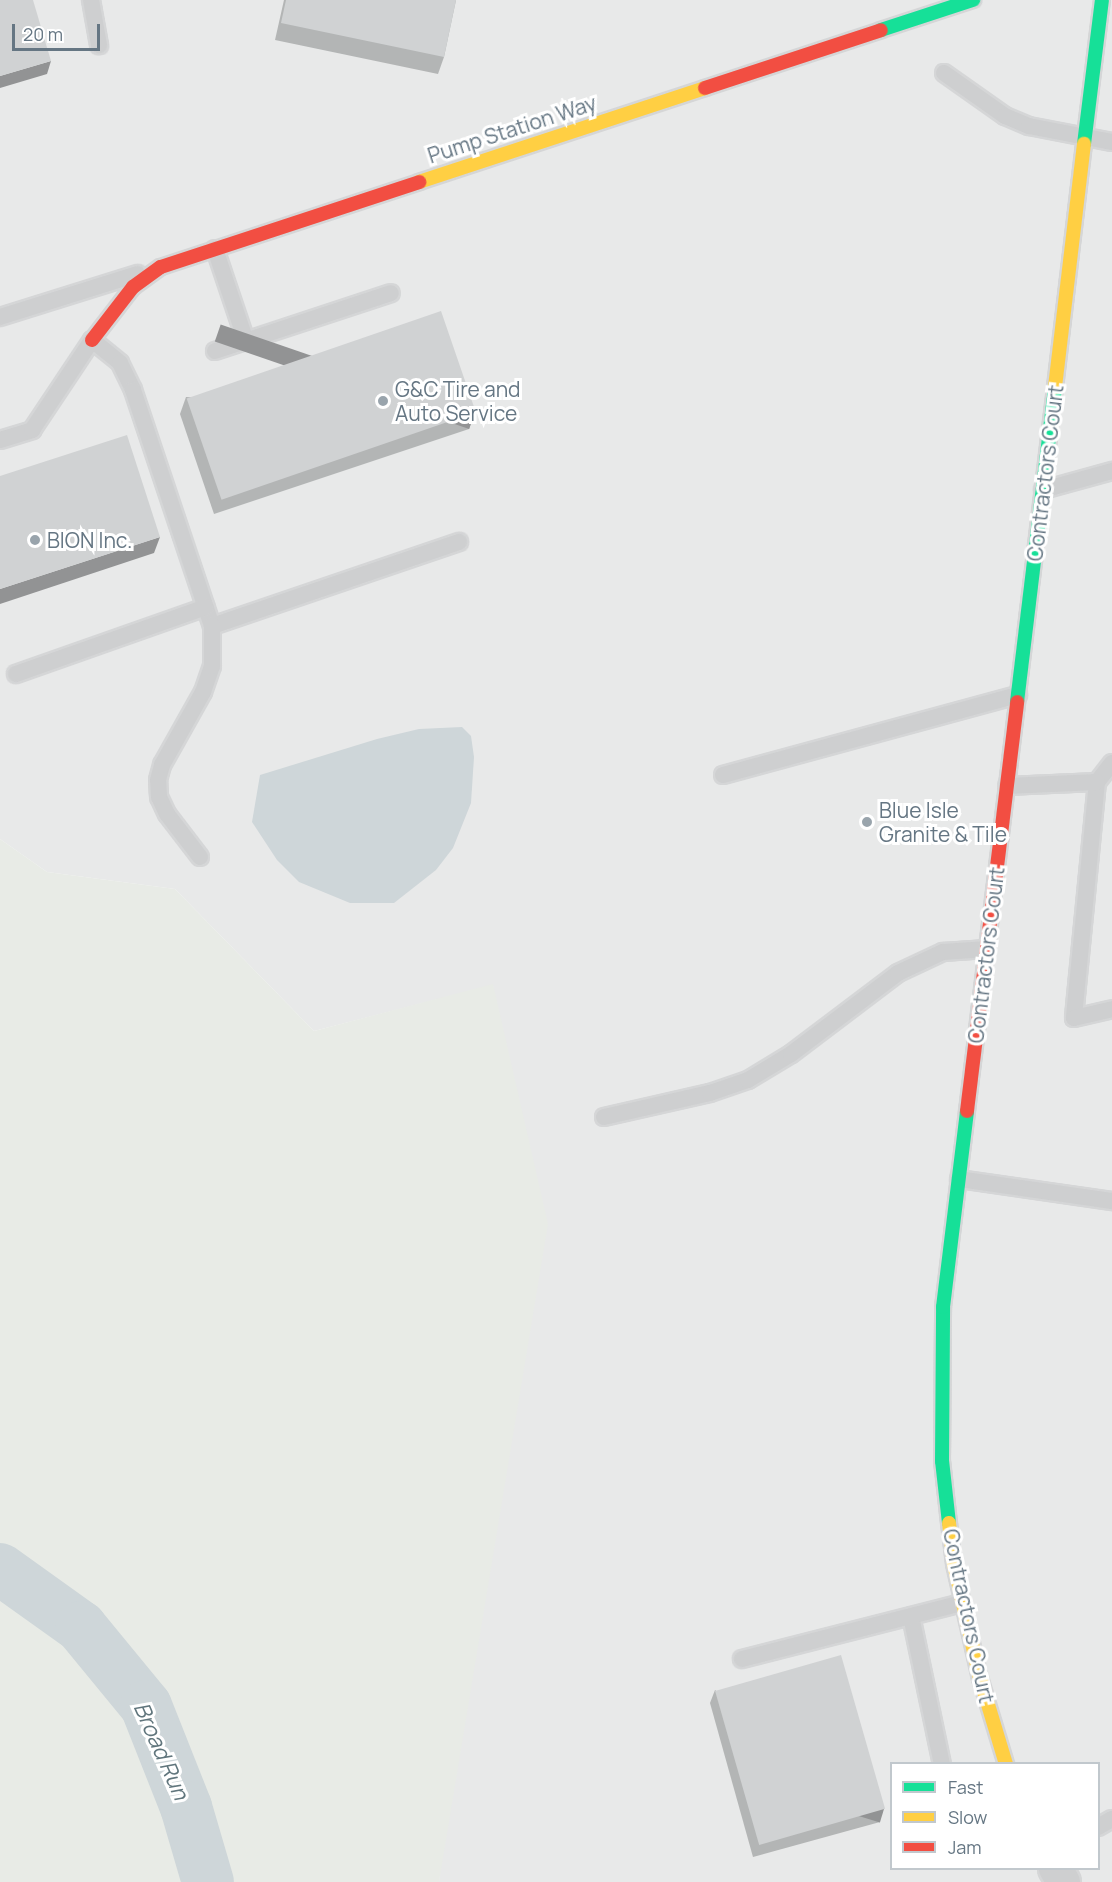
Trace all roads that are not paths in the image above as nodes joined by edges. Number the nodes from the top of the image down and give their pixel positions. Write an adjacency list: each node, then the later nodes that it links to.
1 (91, 0): 4 (lane)
2 (974, 0): 8 (street, Pump Station Way)
3 (1102, 0): 6 (street, Contractors Court)
4 (99, 45)
5 (944, 73): 6 (lane)
6 (1085, 139): 7 (lane); 17 (street, Contractors Court)
7 (1112, 142)
8 (215, 249): 9 (street, Pump Station Way); 13 (lane)
9 (161, 267): 11 (lane); 12 (street, Pump Station Way)
10 (391, 293): 13 (lane)
11 (0, 317)
12 (92, 340): 15 (lane); 19 (lane)
13 (246, 341): 14 (lane)
14 (215, 351)
15 (0, 440)
16 (1112, 471): 17 (lane)
17 (1043, 490): 22 (street, Contractors Court)
18 (459, 542): 20 (lane)
19 (206, 607): 20 (lane); 21 (lane)
20 (212, 626): 27 (lane)
21 (16, 674)
22 (1018, 695): 24 (lane); 26 (street, Contractors Court)
23 (1112, 763): 25 (lane)
24 (723, 775)
25 (1097, 782): 26 (lane); 29 (lane)
26 (1007, 786): 28 (street, Contractors Court)
27 (200, 857)
28 (987, 949): 30 (lane); 31 (street, Contractors Court)
29 (1112, 1009)
30 (604, 1117)
31 (959, 1179): 32 (lane); 33 (street, Contractors Court)
32 (1112, 1201)
33 (962, 1603): 34 (lane); 37 (street, Contractors Court)
34 (911, 1616): 35 (lane); 36 (lane)
35 (742, 1659)
36 (942, 1762)
37 (1005, 1762)

